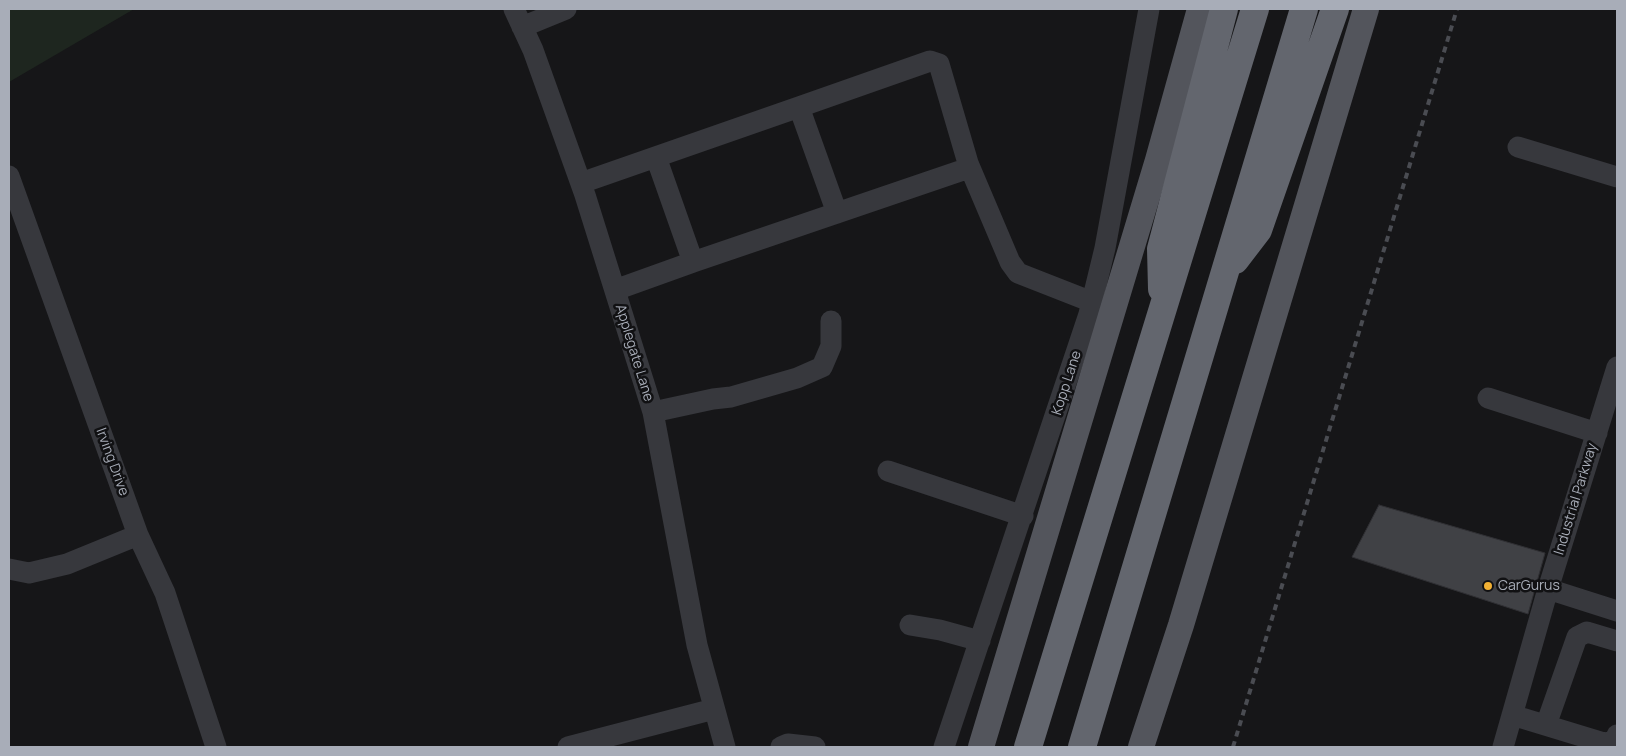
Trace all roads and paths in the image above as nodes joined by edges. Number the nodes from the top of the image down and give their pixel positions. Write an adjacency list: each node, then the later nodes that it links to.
1 (566, 9): 9 (street)
2 (1149, 9): 21 (street, Kopp Lane)
3 (1200, 9): 47 (main road)
4 (1224, 9): 22 (highway)
5 (1255, 9): 22 (highway)
6 (1304, 9): 19 (highway)
7 (1335, 9): 19 (highway)
8 (1366, 9): 50 (main road)
9 (518, 18): 16 (street, Applegate Lane)
10 (799, 107): 12 (street); 13 (street); 17 (street)
11 (1518, 146): 15 (street)
12 (656, 157): 16 (street); 18 (street)
13 (968, 163): 17 (street); 21 (street)
14 (9, 176): 30 (street, Irving Drive)
15 (1617, 177)
16 (581, 183): 20 (street, Applegate Lane)
17 (837, 213): 18 (street)
18 (693, 262): 20 (street)
19 (1225, 273): 49 (highway)
20 (615, 290): 26 (street, Applegate Lane)
21 (1092, 302): 29 (street, Kopp Lane)
22 (1163, 311): 48 (highway)
23 (831, 321): 26 (street)
24 (1617, 367): 27 (street, Industrial Parkway)
25 (1488, 398): 27 (street)
26 (653, 412): 37 (street, Applegate Lane)
27 (1597, 433): 32 (street, Industrial Parkway)
28 (888, 471): 29 (street)
29 (1023, 516): 35 (street, Kopp Lane)
30 (138, 535): 31 (street); 41 (street, Irving Drive)
31 (9, 569)
32 (1548, 589): 33 (street); 38 (street, Industrial Parkway)
33 (1617, 611)
34 (910, 625): 35 (street)
35 (980, 641): 46 (street, Kopp Lane)
36 (1617, 641): 39 (street)
37 (714, 709): 42 (street); 43 (street, Applegate Lane)
38 (1512, 715): 39 (street); 51 (street, Industrial Parkway)
39 (1546, 725): 40 (street)
40 (1617, 735)
41 (216, 747)
42 (568, 747)
43 (725, 747)
44 (781, 747): 45 (street)
45 (815, 747)
46 (944, 747)
47 (981, 747)
48 (1028, 747)
49 (1082, 747)
50 (1141, 747)
51 (1503, 747)

